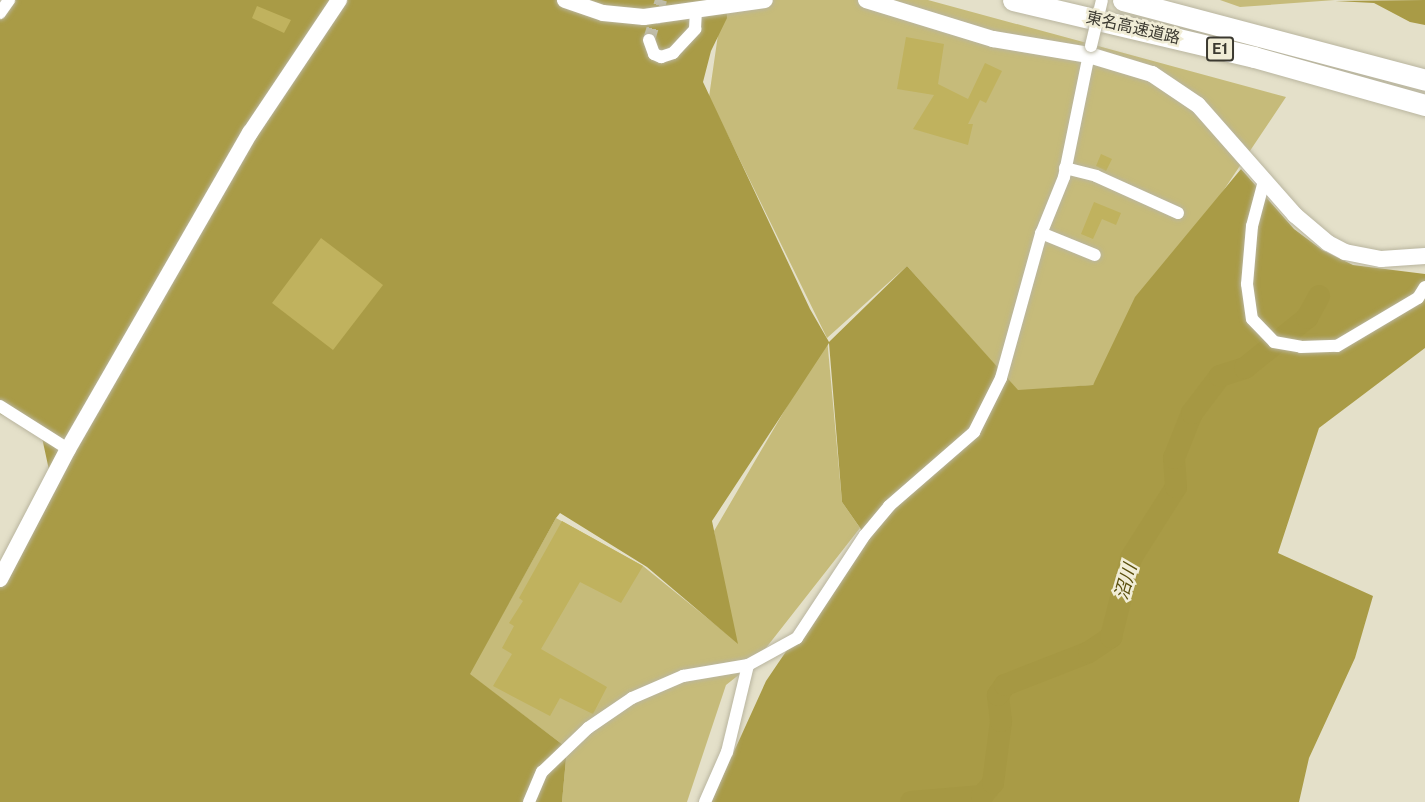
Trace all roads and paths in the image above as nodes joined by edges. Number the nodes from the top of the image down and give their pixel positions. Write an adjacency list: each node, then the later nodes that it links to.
1 (9, 0): 10 (street)
2 (339, 0): 23 (street)
3 (565, 0): 9 (street)
4 (765, 0): 9 (street)
5 (866, 0): 12 (street)
6 (1013, 0): 14 (highway, 東名高速道路 / E1)
7 (1102, 0): 12 (street, bridge)
8 (1124, 0): 13 (highway, 東名高速道路 / E1)
9 (696, 11): 11 (street)
10 (0, 13)
11 (649, 40)
12 (1090, 50): 15 (street); 16 (street)
13 (1425, 80)
14 (1425, 105)
15 (1065, 168): 17 (street); 18 (street)
16 (1264, 181): 20 (street); 21 (street)
17 (1178, 213)
18 (1041, 233): 19 (street); 25 (street)
19 (1095, 255)
20 (1425, 256)
21 (1425, 287)
22 (0, 406): 23 (street)
23 (68, 449): 24 (street)
24 (0, 579)
25 (748, 666): 26 (street); 27 (street)
26 (529, 802)
27 (705, 802)

